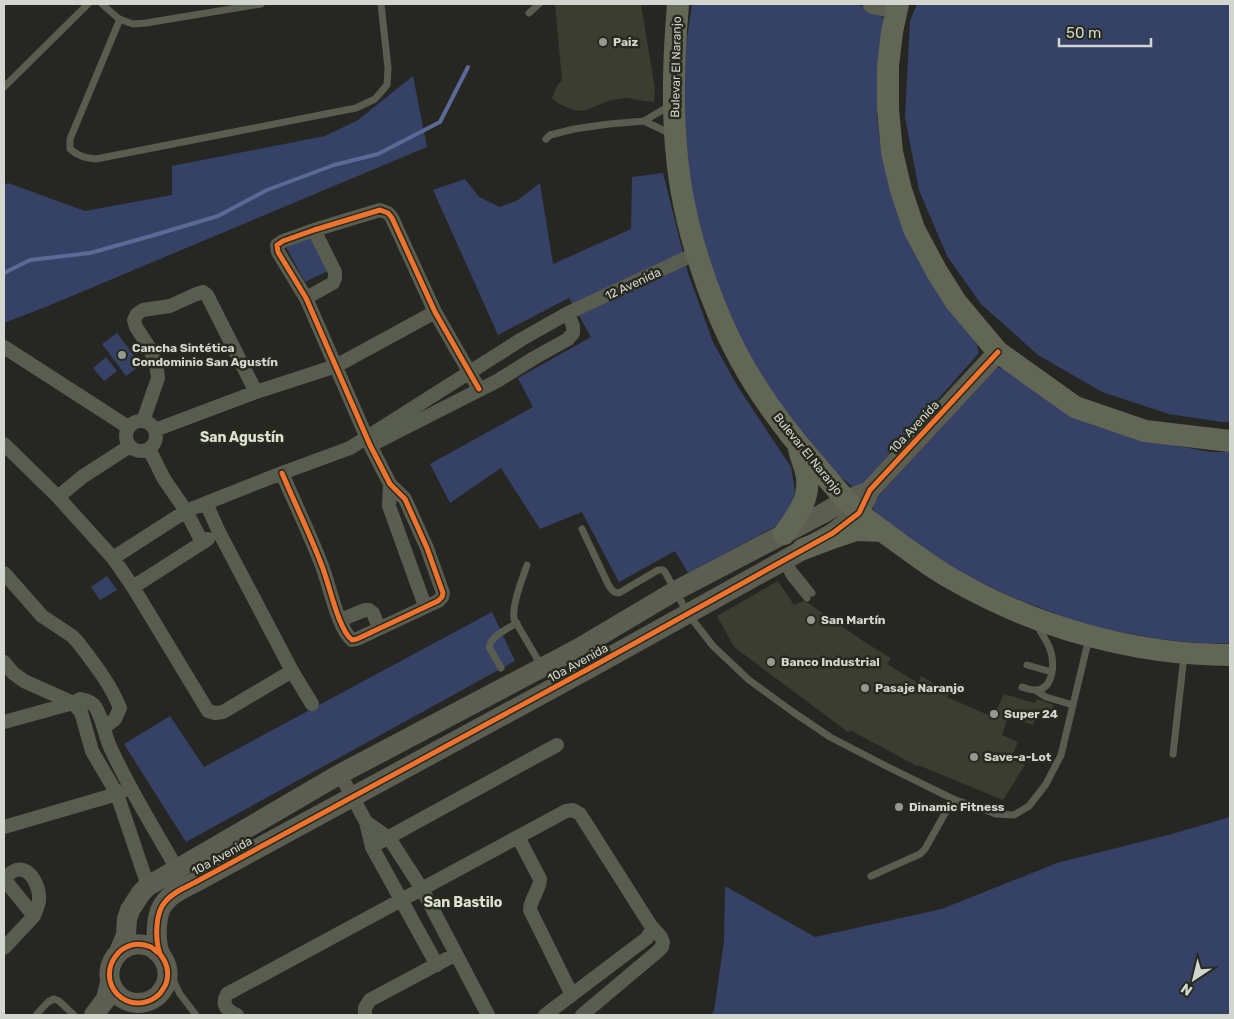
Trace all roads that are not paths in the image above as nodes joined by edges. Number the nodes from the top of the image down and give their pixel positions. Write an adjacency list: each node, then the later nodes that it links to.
1 (88, 4): 14 (lane)
2 (102, 4): 12 (lane)
3 (261, 4): 9 (lane)
4 (381, 4): 12 (lane)
5 (539, 4): 11 (lane)
6 (667, 4): 13 (main road)
7 (678, 4): 13 (main road, Bulevar El Naranjo)
8 (873, 4): 10 (street)
9 (232, 6): 12 (lane)
10 (897, 7): 25 (main road)
11 (529, 13)
12 (120, 19)
13 (674, 57): 15 (main road, Bulevar El Naranjo)
14 (4, 87)
15 (674, 103): 16 (lane); 17 (main road, Bulevar El Naranjo)
16 (644, 122): 17 (lane); 18 (lane)
17 (675, 136): 20 (main road, Bulevar El Naranjo)
18 (546, 140)
19 (314, 230): 21 (street); 21 (street); 22 (street)
20 (697, 253): 23 (street, 12 Avenida); 38 (main road, Bulevar El Naranjo)
21 (306, 298): 27 (street)
22 (434, 312): 27 (street); 28 (street)
23 (568, 314): 26 (street, 12 Avenida); 29 (street)
24 (4, 347): 33 (street)
25 (998, 352): 36 (main road); 45 (street, 10a Avenida)
26 (486, 362): 28 (street, 12 Avenida); 29 (street)
27 (336, 366): 31 (street); 35 (street)
28 (470, 373): 30 (street); 35 (street, 12 Avenida)
29 (497, 381): 30 (street)
30 (479, 389): 35 (street)
31 (256, 392): 32 (street); 34 (street)
32 (143, 420): 33 (street); 34 (street)
33 (128, 427): 39 (street)
34 (155, 430): 40 (street)
35 (368, 441): 41 (street); 42 (street)
36 (1230, 441)
37 (4, 444): 43 (street)
38 (797, 444): 45 (main road, Bulevar El Naranjo); 50 (main road)
39 (130, 446): 40 (street); 43 (street)
40 (149, 448): 46 (street)
41 (282, 473): 44 (street); 62 (street)
42 (390, 484): 59 (street); 59 (street)
43 (58, 496): 53 (street)
44 (206, 503): 46 (street); 48 (street)
45 (852, 507): 49 (main road, Bulevar El Naranjo); 50 (street, 10a Avenida); 52 (street, 10a Avenida)
46 (186, 511): 51 (street); 53 (street)
47 (582, 529): 57 (lane)
48 (219, 532): 51 (street); 74 (street)
49 (883, 532): 52 (main road); 61 (main road, Bulevar El Naranjo)
50 (784, 534): 57 (street, 10a Avenida)
51 (202, 542): 56 (street)
52 (791, 556): 58 (lane); 60 (street, 10a Avenida)
53 (113, 558): 56 (street)
54 (527, 565): 63 (lane)
55 (4, 573): 82 (street)
56 (133, 587): 74 (street)
57 (675, 591): 60 (lane); 66 (street, 10a Avenida)
58 (809, 596)
59 (425, 606): 64 (street)
60 (688, 614): 72 (street, 10a Avenida); 91 (lane)
61 (1034, 618): 65 (main road, Bulevar El Naranjo); 75 (lane)
62 (340, 620): 64 (street); 64 (street)
63 (516, 623): 70 (lane); 71 (lane)
64 (380, 628)
65 (1089, 636): 67 (main road, Bulevar El Naranjo); 80 (lane)
66 (579, 648): 71 (street, 10a Avenida); 72 (street)
67 (1184, 653): 68 (main road, Bulevar El Naranjo); 84 (lane)
68 (1230, 655)
69 (1027, 666): 75 (lane)
70 (501, 668)
71 (542, 668): 87 (street, 10a Avenida)
72 (590, 668): 90 (street, 10a Avenida)
73 (7, 671): 78 (street)
74 (292, 671): 79 (street)
75 (1052, 672): 77 (lane)
76 (1022, 687): 77 (lane)
77 (1035, 690): 80 (lane)
78 (73, 703): 81 (street); 82 (street); 86 (street)
79 (312, 704)
80 (1073, 704): 91 (lane)
81 (4, 722)
82 (105, 727): 85 (street)
83 (557, 746): 95 (street)
84 (1173, 754)
85 (116, 760): 86 (street); 88 (street)
86 (101, 767): 89 (street)
87 (340, 774): 90 (street); 97 (street, 10a Avenida)
88 (131, 788): 89 (street); 97 (street)
89 (117, 794): 93 (street); 100 (street)
90 (352, 796): 92 (street); 108 (street, 10a Avenida)
91 (953, 799): 98 (lane)
92 (366, 822): 95 (street); 96 (street)
93 (4, 827)
94 (518, 837): 101 (street); 104 (street); 111 (street)
95 (389, 838): 96 (street); 101 (street)
96 (372, 847): 102 (street)
97 (177, 869): 100 (street, 10a Avenida)
98 (871, 876)
99 (4, 879): 103 (street); 103 (street)
100 (148, 886): 106 (street, 10a Avenida)
101 (422, 889): 102 (street); 107 (street)
102 (402, 900): 109 (street); 119 (street)
103 (34, 916): 105 (street)
104 (651, 926): 111 (street); 123 (street)
105 (4, 948)
106 (119, 952): 108 (street); 110 (street)
107 (456, 954): 109 (street); 121 (street)
108 (164, 962): 112 (street); 113 (lane)
109 (437, 965): 120 (street)
110 (110, 982): 114 (street); 117 (street)
111 (572, 995): 122 (street)
112 (168, 996): 113 (lane); 114 (street)
113 (184, 999): 118 (lane)
114 (129, 1009)
115 (36, 1015): 116 (lane)
116 (74, 1015)
117 (94, 1015)
118 (196, 1015)
119 (237, 1015)
120 (365, 1015)
121 (488, 1015)
122 (545, 1015)
123 (582, 1015)

